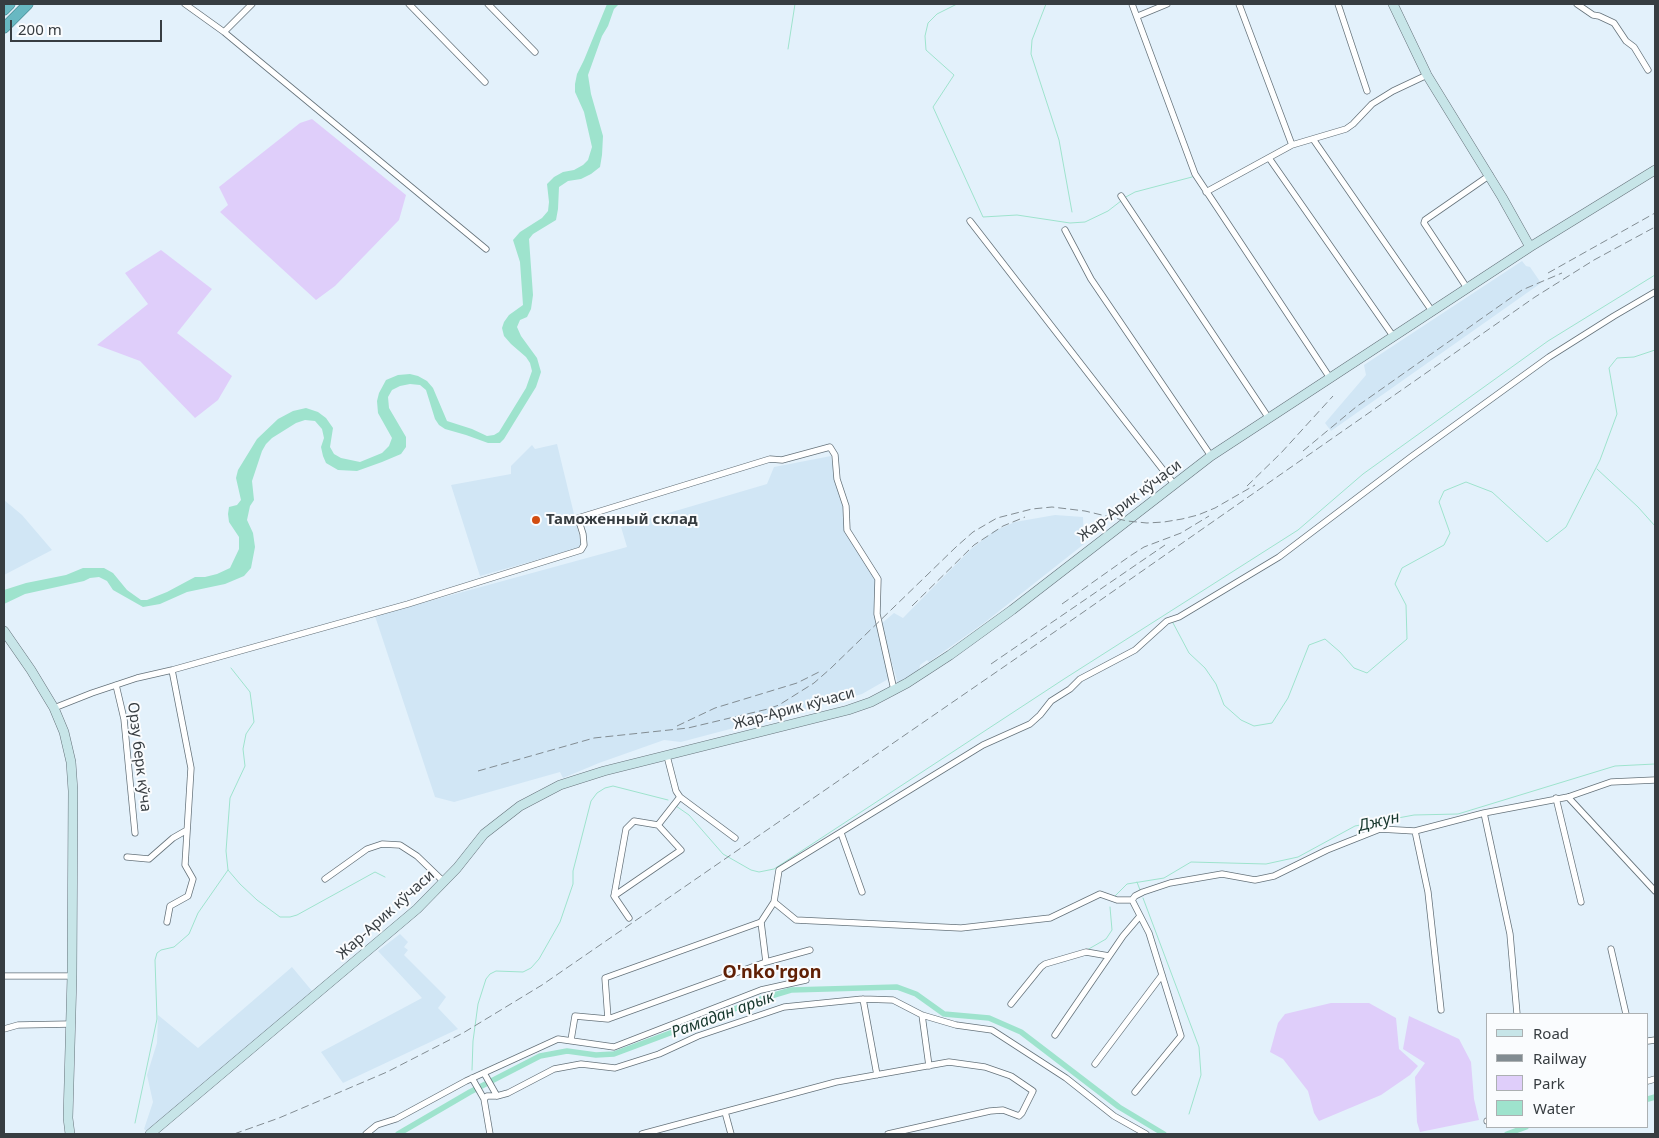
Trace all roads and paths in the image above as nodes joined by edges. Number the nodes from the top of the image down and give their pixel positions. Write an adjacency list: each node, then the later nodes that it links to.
1 (10, 4): 13 (highway)
2 (28, 4): 15 (highway)
3 (185, 4): 16 (street)
4 (252, 4): 16 (street)
5 (409, 4): 20 (street)
6 (488, 4): 17 (street)
7 (1132, 4): 14 (street)
8 (1167, 4): 14 (street)
9 (1239, 4): 23 (street)
10 (1338, 4): 21 (street)
11 (1393, 4): 19 (main road)
12 (1577, 4): 18 (street)
13 (4, 10)
14 (1138, 16): 27 (street)
15 (4, 28)
16 (224, 32): 32 (street)
17 (535, 52)
18 (1648, 70)
19 (1428, 75): 22 (street); 26 (main road)
20 (485, 82)
21 (1367, 92)
22 (1314, 139): 23 (street); 35 (street)
23 (1292, 145): 24 (street)
24 (1269, 158): 27 (street); 36 (street)
25 (1655, 170): 31 (main road, Жар-Арик кўчаси)
26 (1490, 175): 31 (main road); 33 (street)
27 (1206, 192): 37 (street)
28 (1121, 196): 38 (street)
29 (970, 221): 40 (street)
30 (1065, 230): 39 (street)
31 (1530, 247): 33 (main road, Жар-Арик кўчаси)
32 (486, 250)
33 (1468, 288): 35 (main road, Жар-Арик кўчаси)
34 (1655, 292): 56 (street)
35 (1432, 312): 36 (main road, Жар-Арик кўчаси)
36 (1393, 336): 37 (main road, Жар-Арик кўчаси)
37 (1330, 378): 38 (main road, Жар-Арик кўчаси)
38 (1268, 417): 39 (main road, Жар-Арик кўчаси)
39 (1211, 456): 40 (main road, Жар-Арик кўчаси)
40 (1174, 484): 44 (main road, Жар-Арик кўчаси)
41 (4, 630): 45 (main road)
42 (172, 670): 43 (street); 44 (street); 53 (street)
43 (116, 685): 45 (street); 55 (street, Орзу берк кўча)
44 (894, 690): 46 (main road, Жар-Арик кўчаси)
45 (54, 708): 77 (main road)
46 (666, 756): 48 (street); 60 (main road, Жар-Арик кўчаси)
47 (1655, 781): 49 (street)
48 (680, 797): 52 (street); 57 (street)
49 (1568, 797): 50 (street); 61 (street)
50 (1556, 798): 51 (street); 66 (street)
51 (1484, 813): 54 (street); 82 (street)
52 (658, 825): 63 (street); 63 (street)
53 (188, 830): 58 (street); 69 (street)
54 (1415, 831): 64 (street); 81 (street)
55 (135, 833)
56 (841, 833): 62 (street); 65 (street)
57 (735, 838)
58 (127, 857)
59 (325, 879): 60 (street)
60 (444, 882): 101 (main road, Жар-Арик кўчаси)
61 (1655, 891)
62 (862, 892)
63 (614, 896): 68 (street)
64 (1132, 900): 65 (street); 67 (street)
65 (774, 902): 70 (street)
66 (1581, 902)
67 (1140, 916): 73 (street); 75 (street)
68 (629, 918)
69 (167, 922)
70 (761, 922): 74 (street); 85 (street)
71 (810, 950): 74 (street)
72 (1611, 950): 83 (street)
73 (1109, 956): 80 (street); 88 (street)
74 (766, 962): 85 (street)
75 (1162, 975): 90 (street); 95 (street)
76 (4, 976): 77 (street)
77 (72, 976): 86 (main road)
78 (806, 980): 89 (street)
79 (863, 999): 84 (street); 93 (street); 96 (street)
80 (1011, 1004)
81 (1441, 1010)
82 (1517, 1013)
83 (1626, 1013)
84 (922, 1015): 91 (street); 107 (street)
85 (608, 1019): 89 (street)
86 (71, 1024): 87 (street); 100 (main road)
87 (4, 1029)
88 (1055, 1035)
89 (571, 1040): 92 (street)
90 (1095, 1064)
91 (929, 1066): 93 (street); 106 (street)
92 (484, 1073): 94 (street); 96 (street)
93 (877, 1075): 98 (street)
94 (472, 1078): 97 (street); 102 (street)
95 (1136, 1092)
96 (497, 1096): 97 (street)
97 (484, 1099): 103 (street)
98 (725, 1112): 99 (street); 105 (street)
99 (661, 1132): 104 (street)
100 (70, 1134)
101 (150, 1134)
102 (366, 1134)
103 (490, 1134)
104 (642, 1134)
105 (731, 1134)
106 (888, 1134)
107 (1146, 1134)

